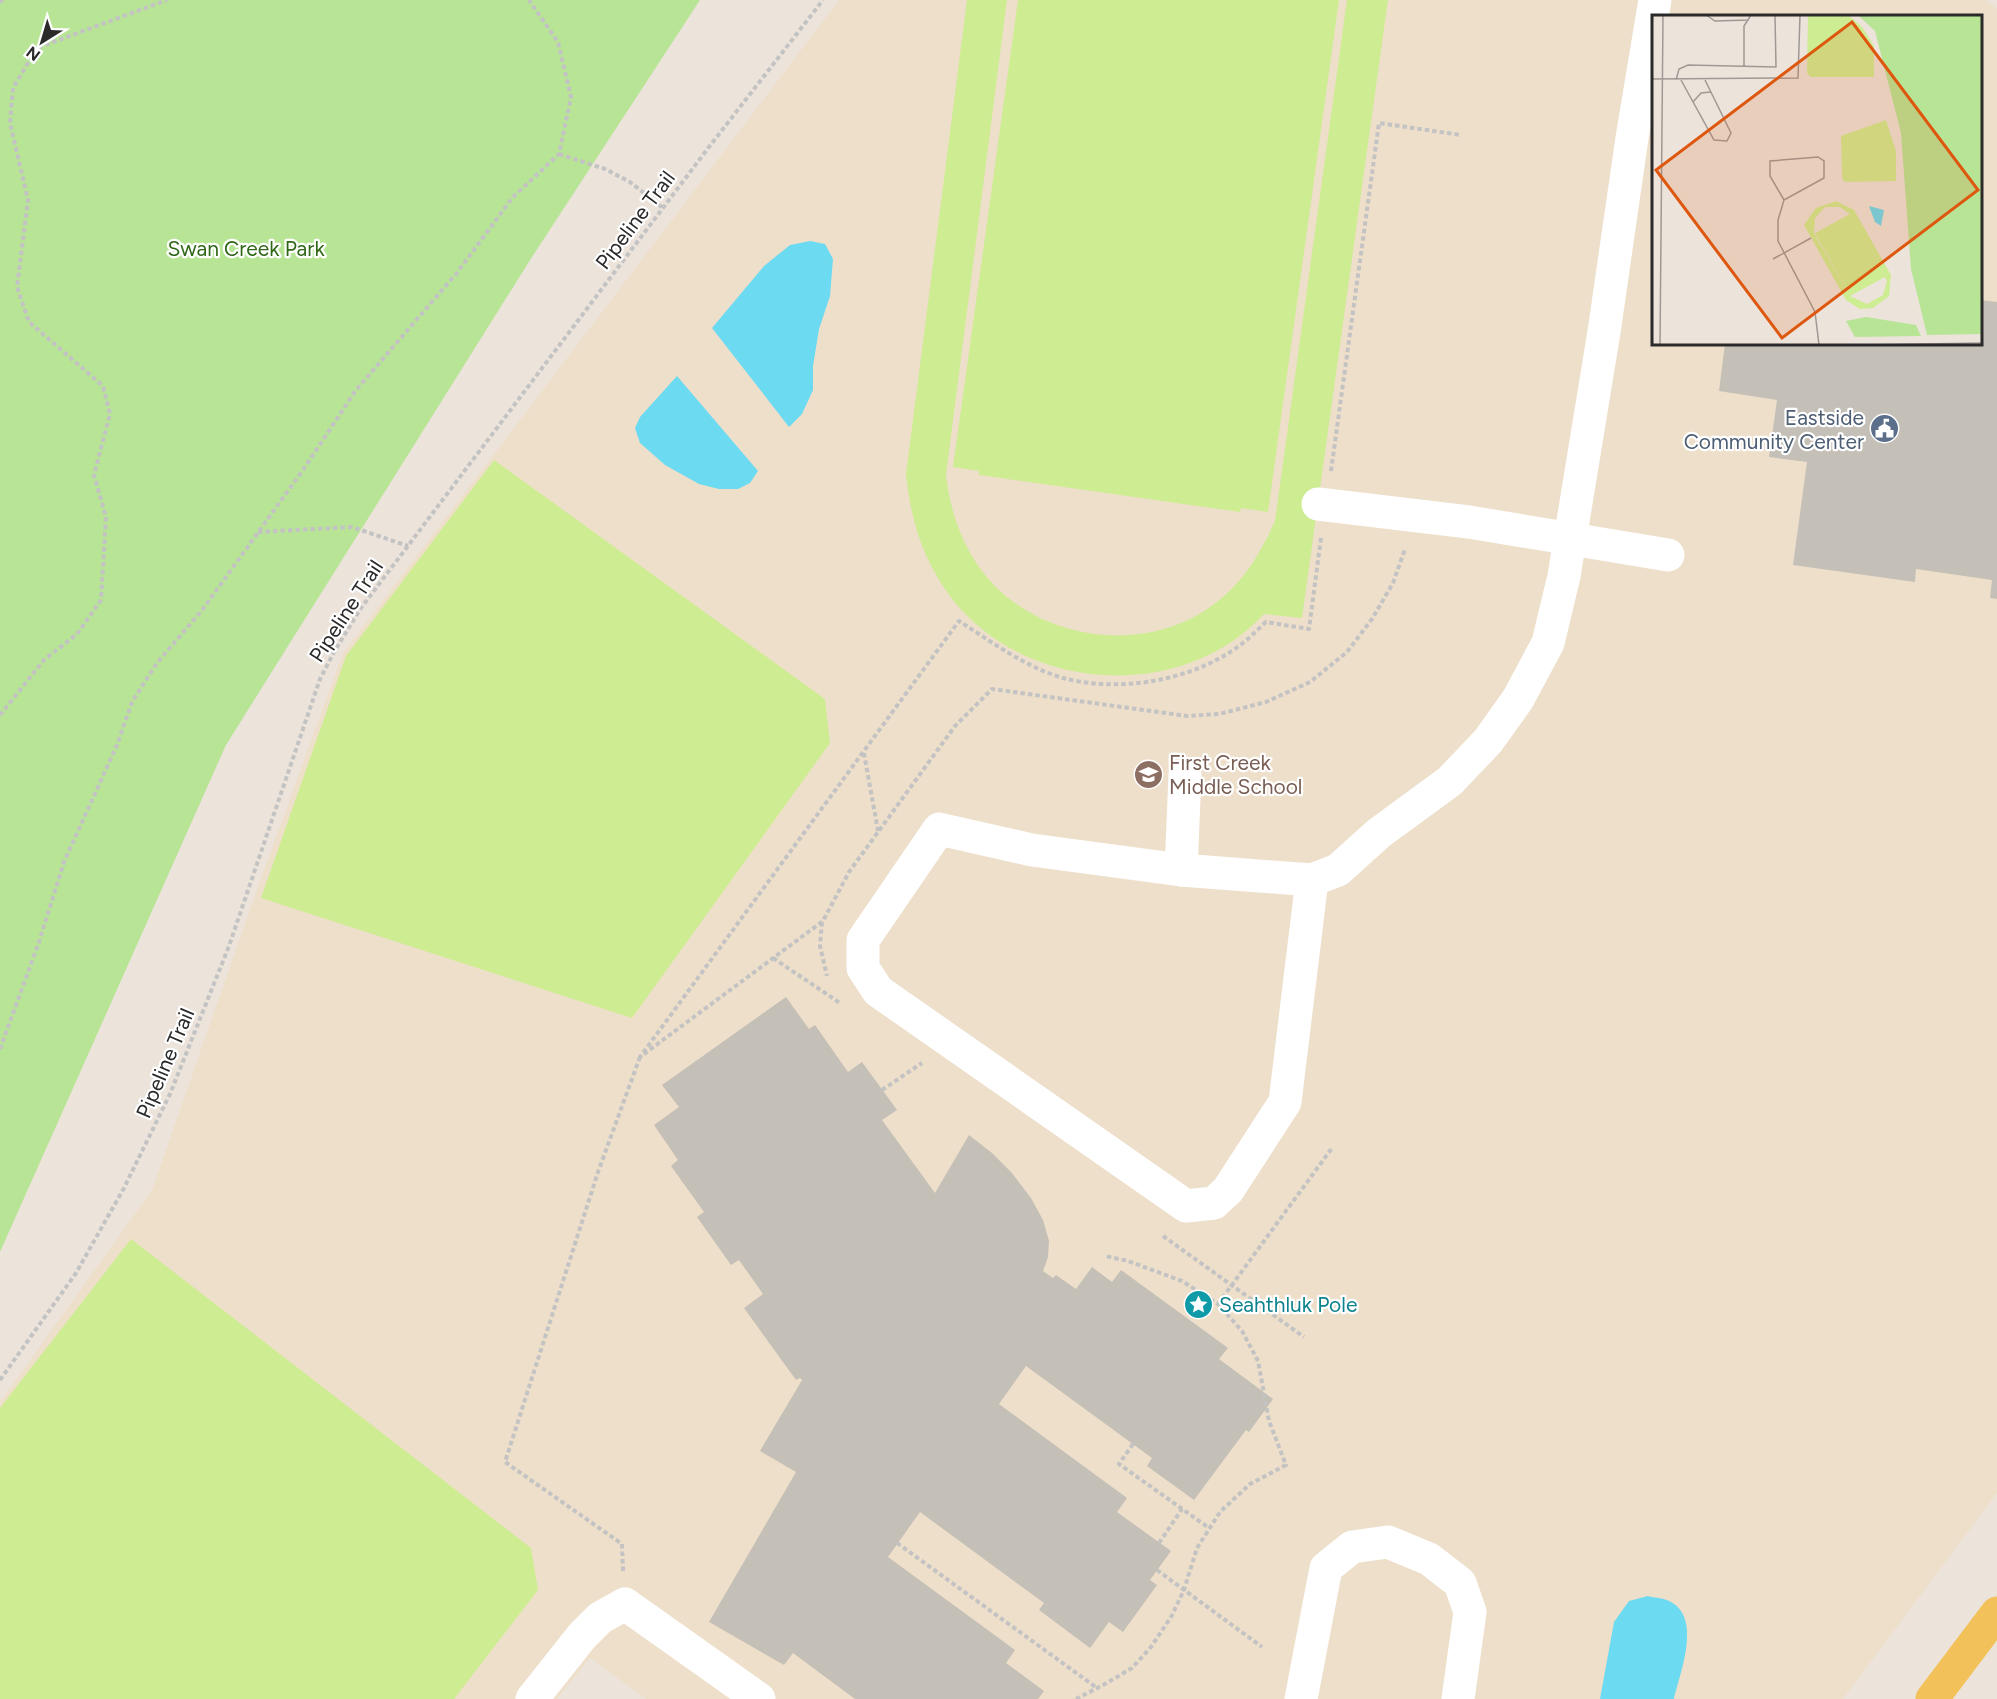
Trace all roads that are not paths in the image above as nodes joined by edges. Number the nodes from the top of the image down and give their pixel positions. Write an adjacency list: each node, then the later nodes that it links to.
1 (1647, 1): 3 (lane)
2 (1322, 504): 3 (lane)
3 (1570, 538): 4 (lane); 7 (lane)
4 (1668, 555)
5 (1185, 775): 6 (lane)
6 (1182, 870): 7 (lane); 7 (lane)
7 (1312, 880)
8 (1997, 1613): 13 (main road)
9 (532, 1699): 10 (lane)
10 (759, 1699)
11 (1301, 1699): 12 (lane)
12 (1458, 1699)
13 (1932, 1699)

